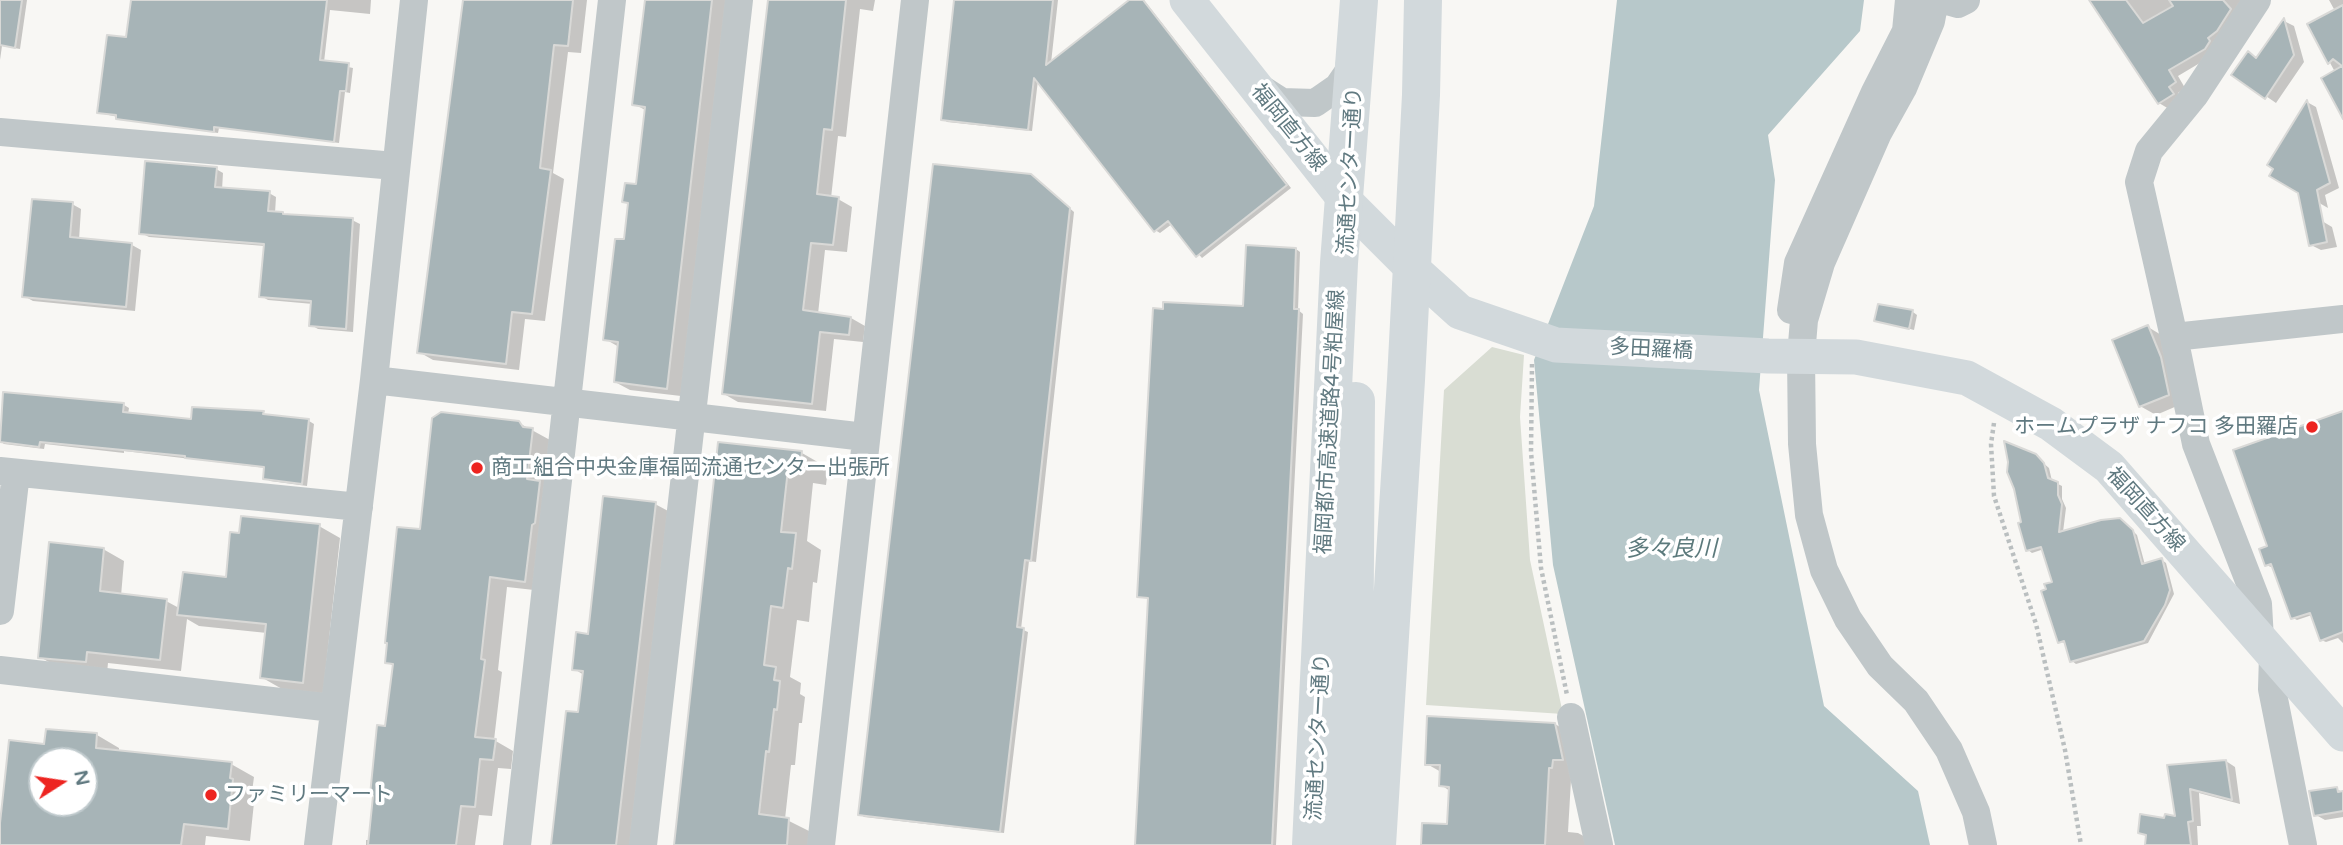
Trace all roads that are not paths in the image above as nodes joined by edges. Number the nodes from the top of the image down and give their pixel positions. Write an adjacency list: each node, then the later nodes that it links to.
1 (414, 0): 18 (street)
2 (612, 0): 27 (street)
3 (739, 0): 28 (street)
4 (915, 0): 29 (street)
5 (1187, 0): 15 (main road, 福岡直方線)
6 (1359, 0): 15 (street); 16 (highway, 福岡都市高速道路4号粕屋線); 19 (highway, 流通センター通り)
7 (1399, 0): 38 (highway)
8 (1423, 0): 38 (highway)
9 (1430, 0): 20 (highway)
10 (1909, 0): 21 (street)
11 (1935, 0): 25 (street)
12 (1944, 0): 13 (street)
13 (1966, 0)
14 (2257, 0): 23 (street)
15 (1252, 83): 19 (main road, 福岡直方線)
16 (1352, 101): 43 (highway, 福岡都市高速道路4号粕屋線); 44 (highway)
17 (0, 132): 18 (street)
18 (396, 166): 26 (street)
19 (1350, 206): 20 (main road, 福岡直方線); 43 (highway, 流通センター通り)
20 (1418, 274): 24 (main road, 福岡直方線); 38 (highway)
21 (1791, 310)
22 (2343, 319): 23 (street)
23 (2174, 337): 33 (street)
24 (1534, 338): 25 (main road, 多田羅橋)
25 (1784, 356): 33 (main road, 福岡直方線); 46 (street)
26 (374, 380): 27 (street); 31 (street)
27 (567, 402): 28 (street); 40 (street)
28 (691, 418): 29 (street); 41 (street)
29 (865, 437): 42 (street)
30 (8, 472): 31 (street); 32 (street)
31 (359, 507): 35 (street)
32 (0, 611)
33 (2267, 647): 37 (main road, 福岡直方線); 47 (street)
34 (0, 670): 35 (street)
35 (333, 708): 39 (street)
36 (1571, 717): 45 (street)
37 (2343, 734)
38 (1385, 838)
39 (318, 845)
40 (517, 845)
41 (643, 845)
42 (821, 845)
43 (1312, 845)
44 (1344, 845)
45 (1599, 845)
46 (1983, 845)
47 (2303, 845)

